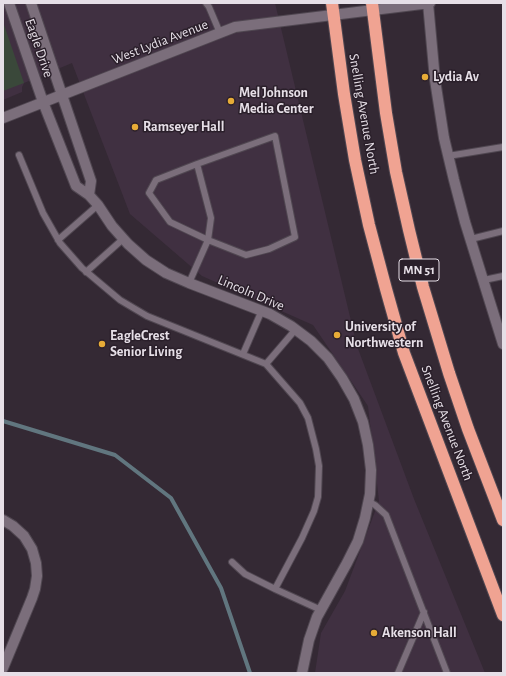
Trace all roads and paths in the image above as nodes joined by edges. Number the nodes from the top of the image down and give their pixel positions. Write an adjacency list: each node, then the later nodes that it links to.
1 (9, 3): 9 (street, Eagle Drive)
2 (31, 3): 8 (street, Eagle Drive)
3 (206, 3): 7 (lane)
4 (429, 3): 5 (street, West Lydia Avenue); 13 (street)
5 (373, 6): 6 (street, West Lydia Avenue); 33 (highway, Snelling Avenue North / MN 51)
6 (332, 9): 7 (street, West Lydia Avenue); 38 (highway, Snelling Avenue North / MN 51)
7 (220, 33): 8 (street, West Lydia Avenue)
8 (62, 95): 9 (street, West Lydia Avenue); 15 (street)
9 (43, 102): 10 (street, West Lydia Avenue); 15 (street, Lincoln Drive)
10 (3, 118)
11 (503, 147): 13 (lane)
12 (19, 155): 20 (lane)
13 (448, 156): 19 (street)
14 (197, 164): 21 (lane); 21 (lane); 21 (lane)
15 (89, 195): 16 (street, Lincoln Drive)
16 (98, 205): 18 (street, Lincoln Drive); 20 (lane)
17 (503, 231): 19 (lane)
18 (123, 239): 22 (lane); 25 (street, Lincoln Drive)
19 (471, 239): 24 (street)
20 (58, 240): 22 (lane)
21 (208, 240): 25 (lane)
22 (86, 272): 29 (lane)
23 (503, 276): 24 (lane)
24 (484, 280): 28 (street)
25 (189, 283): 26 (street, Lincoln Drive)
26 (262, 310): 27 (street, Lincoln Drive); 29 (lane)
27 (296, 329): 30 (lane); 31 (street, Lincoln Drive)
28 (502, 337)
29 (243, 354): 30 (lane)
30 (266, 364): 35 (lane)
31 (368, 501): 36 (street, Lincoln Drive); 37 (lane)
32 (3, 520): 39 (street)
33 (503, 520)
34 (232, 562): 35 (lane)
35 (275, 589): 36 (lane)
36 (321, 610): 40 (street, Lincoln Drive)
37 (424, 612): 41 (lane); 42 (lane)
38 (503, 615)
39 (3, 668)
40 (302, 673)
41 (398, 673)
42 (447, 673)

